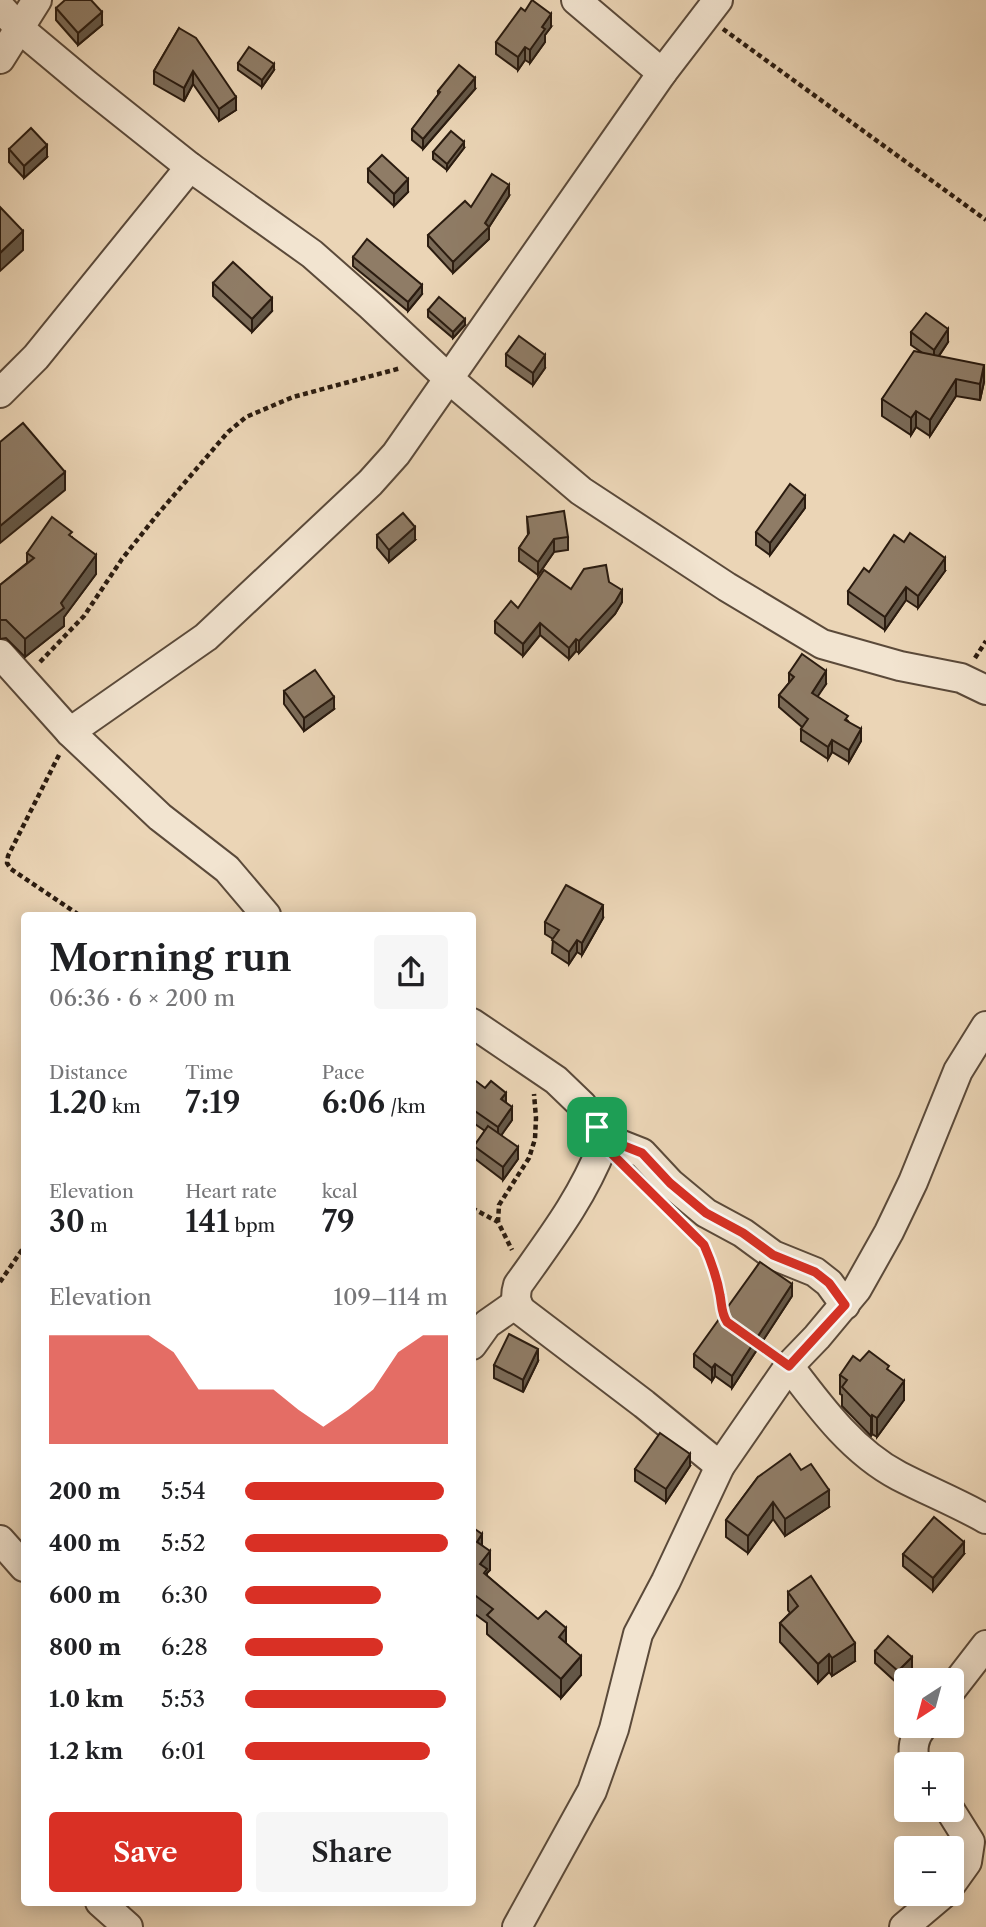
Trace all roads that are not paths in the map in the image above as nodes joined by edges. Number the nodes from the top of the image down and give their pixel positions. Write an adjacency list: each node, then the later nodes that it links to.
1 (37, 0): 5 (street)
2 (576, 0): 7 (street)
3 (0, 7): 5 (street)
4 (712, 8): 7 (street)
5 (20, 29): 6 (street); 8 (street)
6 (0, 60)
7 (662, 73): 9 (street)
8 (190, 167): 9 (street); 10 (street)
9 (439, 370): 12 (street); 13 (street)
10 (0, 393)
11 (0, 654): 13 (street)
12 (986, 690)
13 (70, 732): 14 (street)
14 (263, 912)
15 (476, 1026): 17 (street)
16 (986, 1026): 19 (street)
17 (597, 1127): 18 (street); 19 (street)
18 (517, 1303): 20 (street); 22 (street)
19 (845, 1305): 21 (street)
20 (476, 1339)
21 (789, 1366): 22 (street); 23 (street)
22 (720, 1466): 33 (street)
23 (986, 1519)
24 (0, 1540): 25 (street)
25 (21, 1564)
26 (986, 1646): 27 (street)
27 (964, 1674)
28 (958, 1822): 29 (street)
29 (964, 1866)
30 (104, 1906): 32 (street)
31 (929, 1906): 34 (street)
32 (128, 1927)
33 (517, 1927)
34 (904, 1927)

